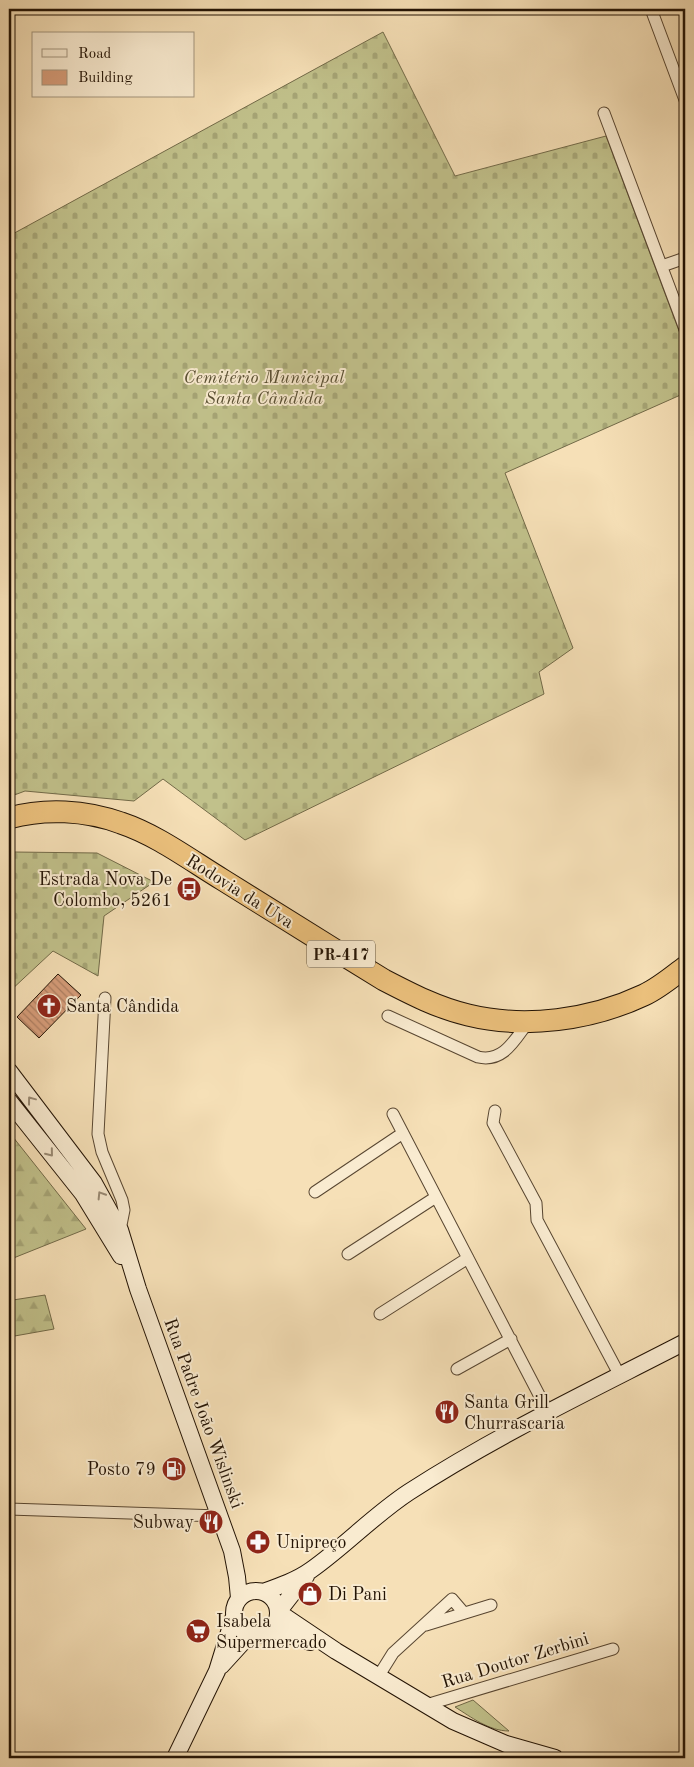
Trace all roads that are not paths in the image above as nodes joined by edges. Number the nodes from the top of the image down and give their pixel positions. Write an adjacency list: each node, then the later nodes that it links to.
1 (651, 9): 2 (street)
2 (685, 100)
3 (604, 113): 5 (street)
4 (685, 258): 5 (street)
5 (662, 266): 6 (street)
6 (685, 329)
7 (9, 818): 11 (highway, Rodovia da Uva / PR-417)
8 (685, 967): 11 (highway, Rodovia da Uva / PR-417)
9 (105, 998): 21 (street)
10 (388, 1016): 11 (street)
11 (529, 1021)
12 (9, 1071): 17 (main road, Rua Padre João Wislinski, one-way to 12)
13 (9, 1095): 17 (main road)
14 (9, 1101): 24 (main road, Rua Padre João Wislinski, one-way to 24)
15 (494, 1111): 29 (street)
16 (393, 1114): 18 (street)
17 (53, 1129): 21 (main road, Rua Padre João Wislinski, one-way to 17)
18 (403, 1133): 19 (street); 20 (street)
19 (315, 1192)
20 (436, 1197): 22 (street); 23 (street)
21 (120, 1230): 24 (main road, Rua Padre João Wislinski)
22 (348, 1254)
23 (468, 1258): 25 (street); 26 (street)
24 (138, 1289): 32 (main road, Rua Padre João Wislinski)
25 (380, 1314)
26 (511, 1339): 28 (street); 30 (street)
27 (685, 1342): 29 (main road)
28 (457, 1369)
29 (620, 1376): 30 (main road)
30 (548, 1412): 34 (main road)
31 (9, 1510): 32 (street)
32 (219, 1516): 33 (main road, Rua Padre João Wislinski)
33 (232, 1551): 35 (main road, Rua Padre João Wislinski); 36 (main road, Rua Padre João Wislinski)
34 (311, 1570): 35 (main road); 38 (main road)
35 (260, 1591): 36 (main road); 38 (main road)
36 (239, 1598): 40 (main road)
37 (491, 1605): 39 (street)
38 (278, 1612): 42 (main road); 44 (main road)
39 (464, 1613): 41 (street); 41 (street)
40 (234, 1616): 42 (main road); 45 (main road)
41 (422, 1627): 46 (street)
42 (264, 1632): 44 (main road); 45 (main road)
43 (613, 1649): 47 (street, Rua Doutor Zerbini)
44 (336, 1651): 46 (main road)
45 (217, 1672): 48 (main road)
46 (378, 1677): 47 (main road)
47 (426, 1705): 49 (main road)
48 (175, 1758)
49 (555, 1758)

